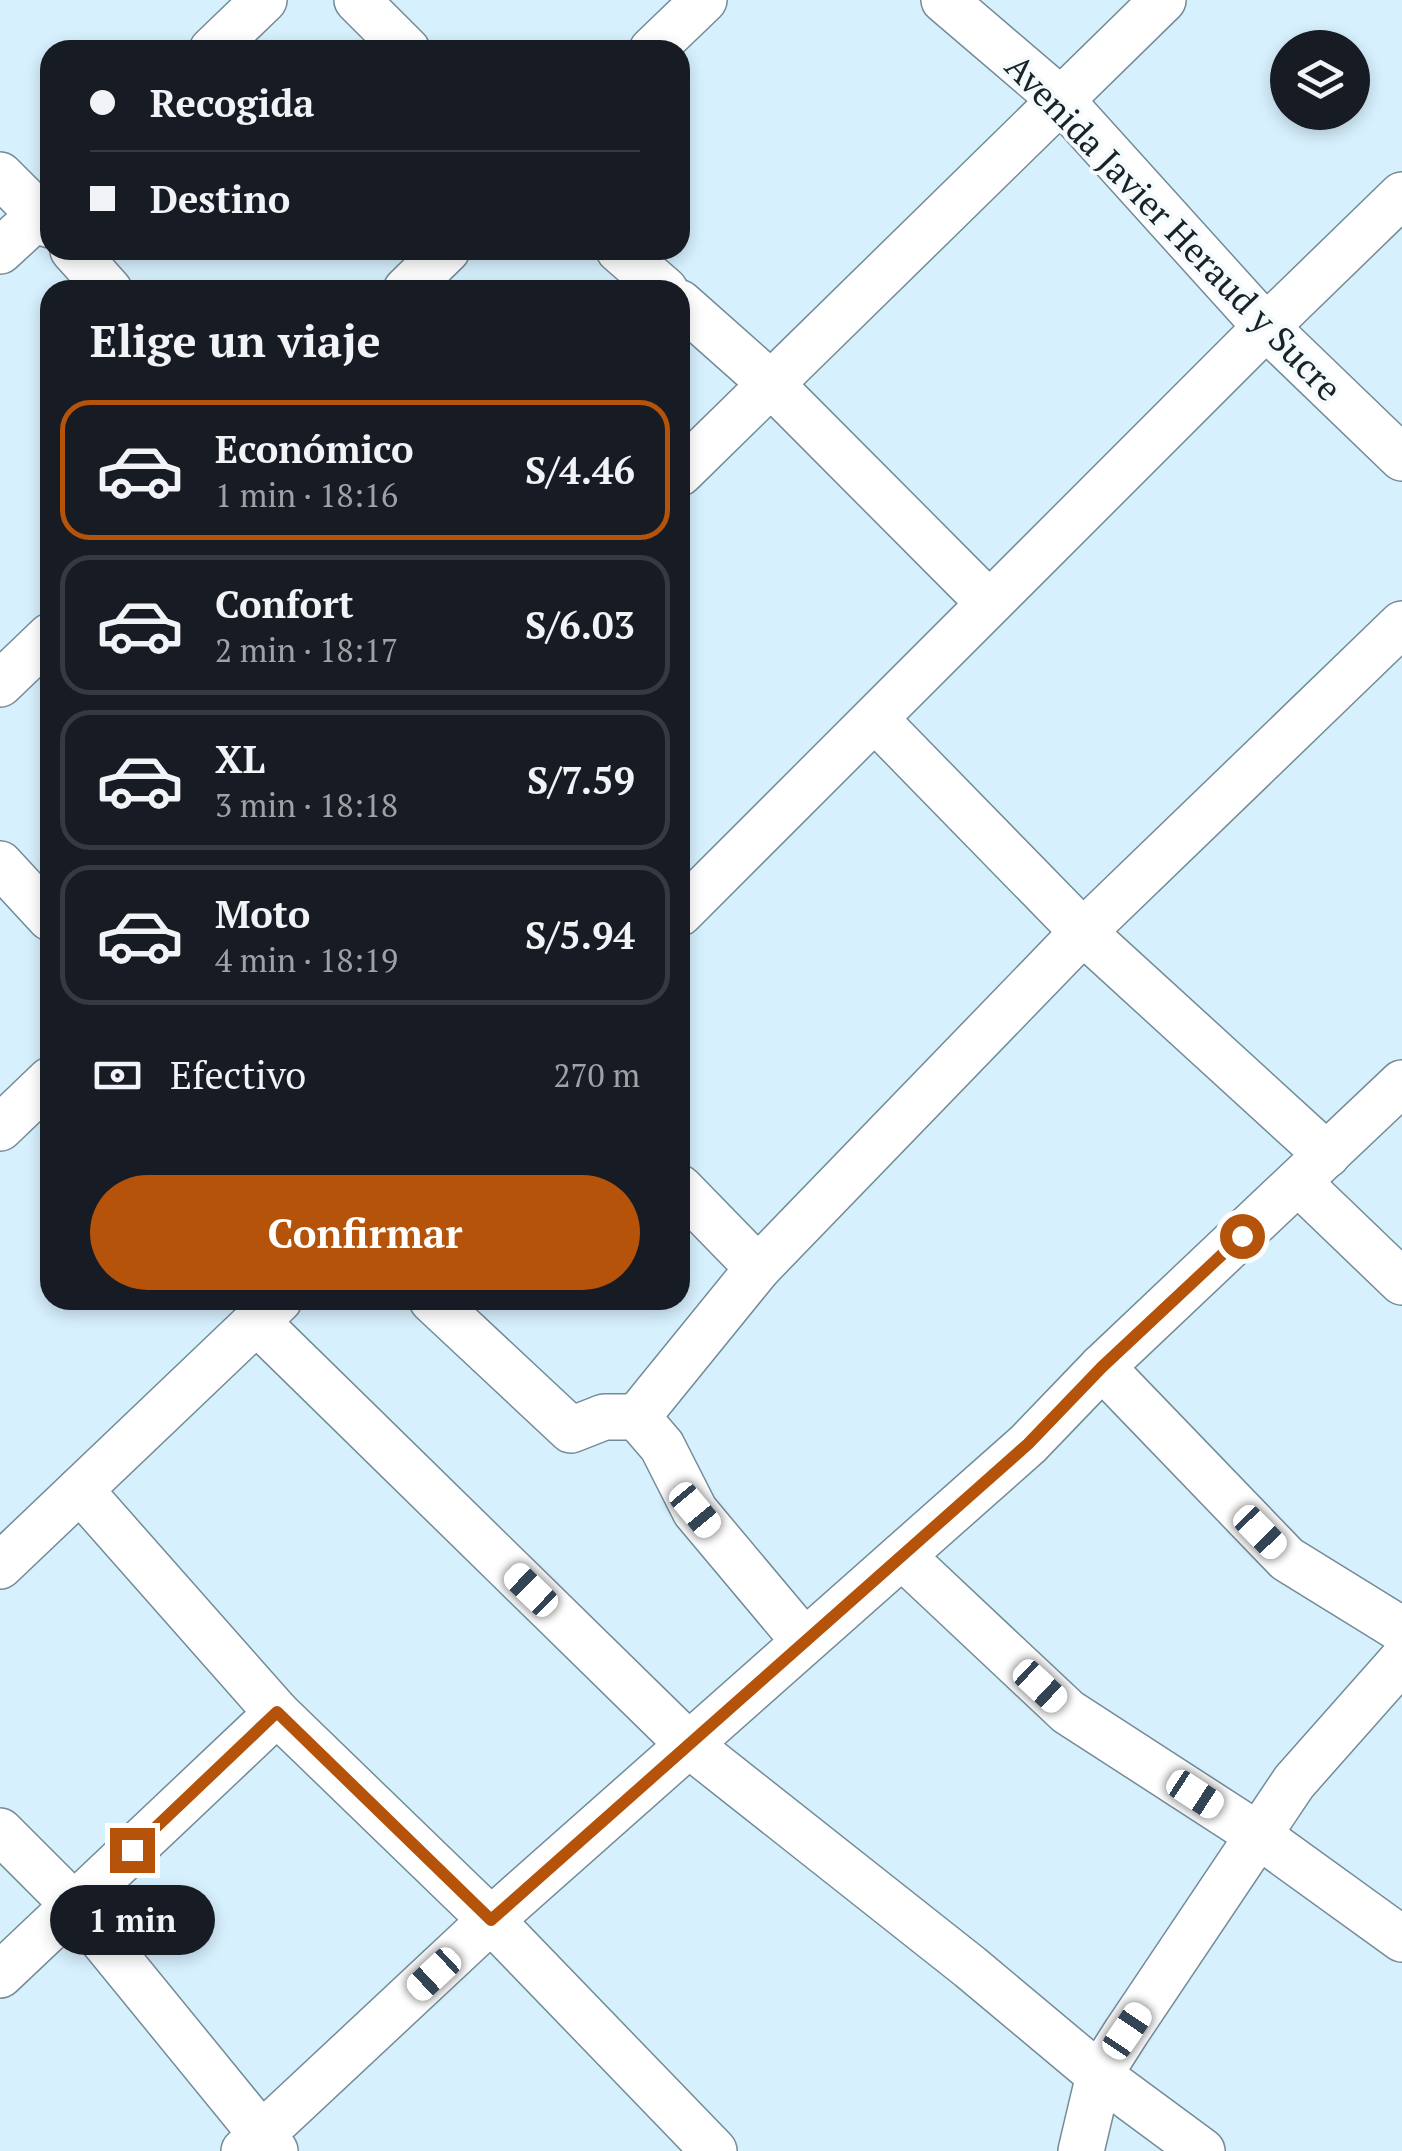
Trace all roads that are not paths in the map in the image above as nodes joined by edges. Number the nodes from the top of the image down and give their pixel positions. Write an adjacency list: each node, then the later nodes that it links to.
1 (264, 0): 6 (street)
2 (357, 0): 7 (street)
3 (704, 0): 8 (street)
4 (944, 0): 9 (street, Avenida Javier Heraud y Sucre)
5 (1163, 0): 9 (street)
6 (222, 40)
7 (397, 40)
8 (662, 40)
9 (1061, 100): 22 (street, Avenida Javier Heraud y Sucre); 23 (street)
10 (0, 175): 12 (street)
11 (1402, 196): 22 (street)
12 (40, 209)
13 (40, 220): 14 (street)
14 (0, 251)
15 (81, 260): 18 (street)
16 (437, 260): 19 (street)
17 (630, 260): 20 (street)
18 (100, 280)
19 (416, 280)
20 (654, 280)
21 (690, 313): 23 (street)
22 (1266, 327): 24 (street, Avenida Javier Heraud y Sucre); 26 (street)
23 (770, 382): 25 (street); 26 (street)
24 (1402, 458)
25 (690, 463)
26 (990, 603): 30 (street)
27 (1402, 624): 34 (street)
28 (40, 646): 29 (street)
29 (0, 684)
30 (875, 719): 32 (street); 34 (street)
31 (0, 864): 33 (street)
32 (690, 903)
33 (40, 907)
34 (1083, 932): 38 (street); 40 (street)
35 (1402, 1083): 38 (street)
36 (40, 1090): 37 (street)
37 (0, 1128)
38 (1313, 1169): 41 (street); 44 (street)
39 (690, 1198): 40 (street)
40 (758, 1268): 45 (street)
41 (1402, 1282)
42 (443, 1310): 45 (street)
43 (268, 1311): 46 (street); 53 (street)
44 (1102, 1367): 47 (street); 49 (street)
45 (637, 1416): 50 (street)
46 (80, 1490): 48 (street); 52 (street)
47 (902, 1556): 50 (street); 55 (street)
48 (0, 1566)
49 (1402, 1630)
50 (804, 1641): 53 (street)
51 (1402, 1660): 55 (street)
52 (277, 1712): 56 (street); 57 (street)
53 (688, 1744): 57 (street); 60 (street)
54 (0, 1831): 56 (street)
55 (1258, 1835): 58 (street); 60 (street)
56 (75, 1906): 59 (street); 61 (street)
57 (491, 1920): 61 (street); 62 (street)
58 (1402, 1940)
59 (0, 1975)
60 (1099, 2075): 63 (street); 64 (street)
61 (260, 2146)
62 (714, 2151)
63 (1081, 2151)
64 (1202, 2151)

